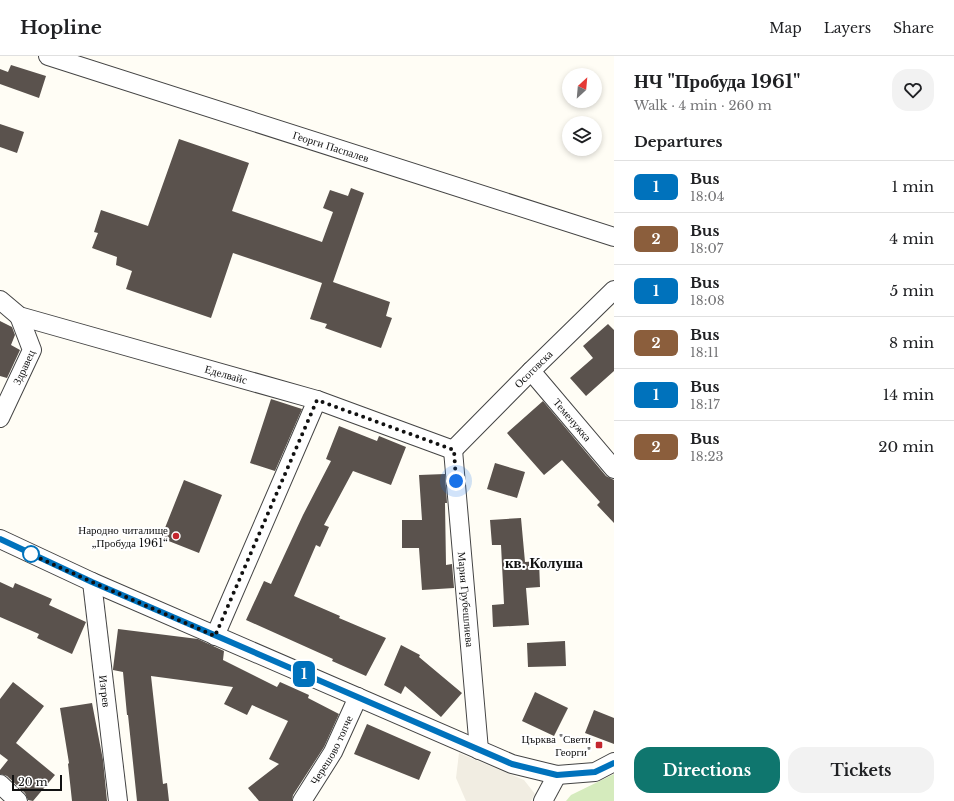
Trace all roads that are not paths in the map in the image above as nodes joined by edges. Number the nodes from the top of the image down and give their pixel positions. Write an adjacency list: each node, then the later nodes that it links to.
1 (48, 56): 2 (street, Георги Паспалев)
2 (614, 237)
3 (614, 290): 6 (street, Осоговска)
4 (0, 300): 5 (street, Еделвайс)
5 (19, 316): 7 (street, Еделвайс); 8 (street, Здравец)
6 (531, 371): 9 (street, Осоговска); 10 (street, Теменужка)
7 (317, 400): 9 (street, Еделвайс); 13 (street)
8 (0, 418)
9 (454, 450): 15 (street, Мария Грубешлиева)
10 (614, 469)
11 (0, 539): 12 (street)
12 (92, 582): 13 (street); 20 (street, Изгрев)
13 (215, 636): 14 (street)
14 (358, 697): 15 (street); 21 (street, Черешово топче)
15 (479, 750): 17 (street)
16 (614, 762): 17 (street)
17 (557, 775): 22 (street)
18 (0, 784): 19 (street)
19 (18, 801)
20 (118, 801)
21 (302, 801)
22 (543, 801)

